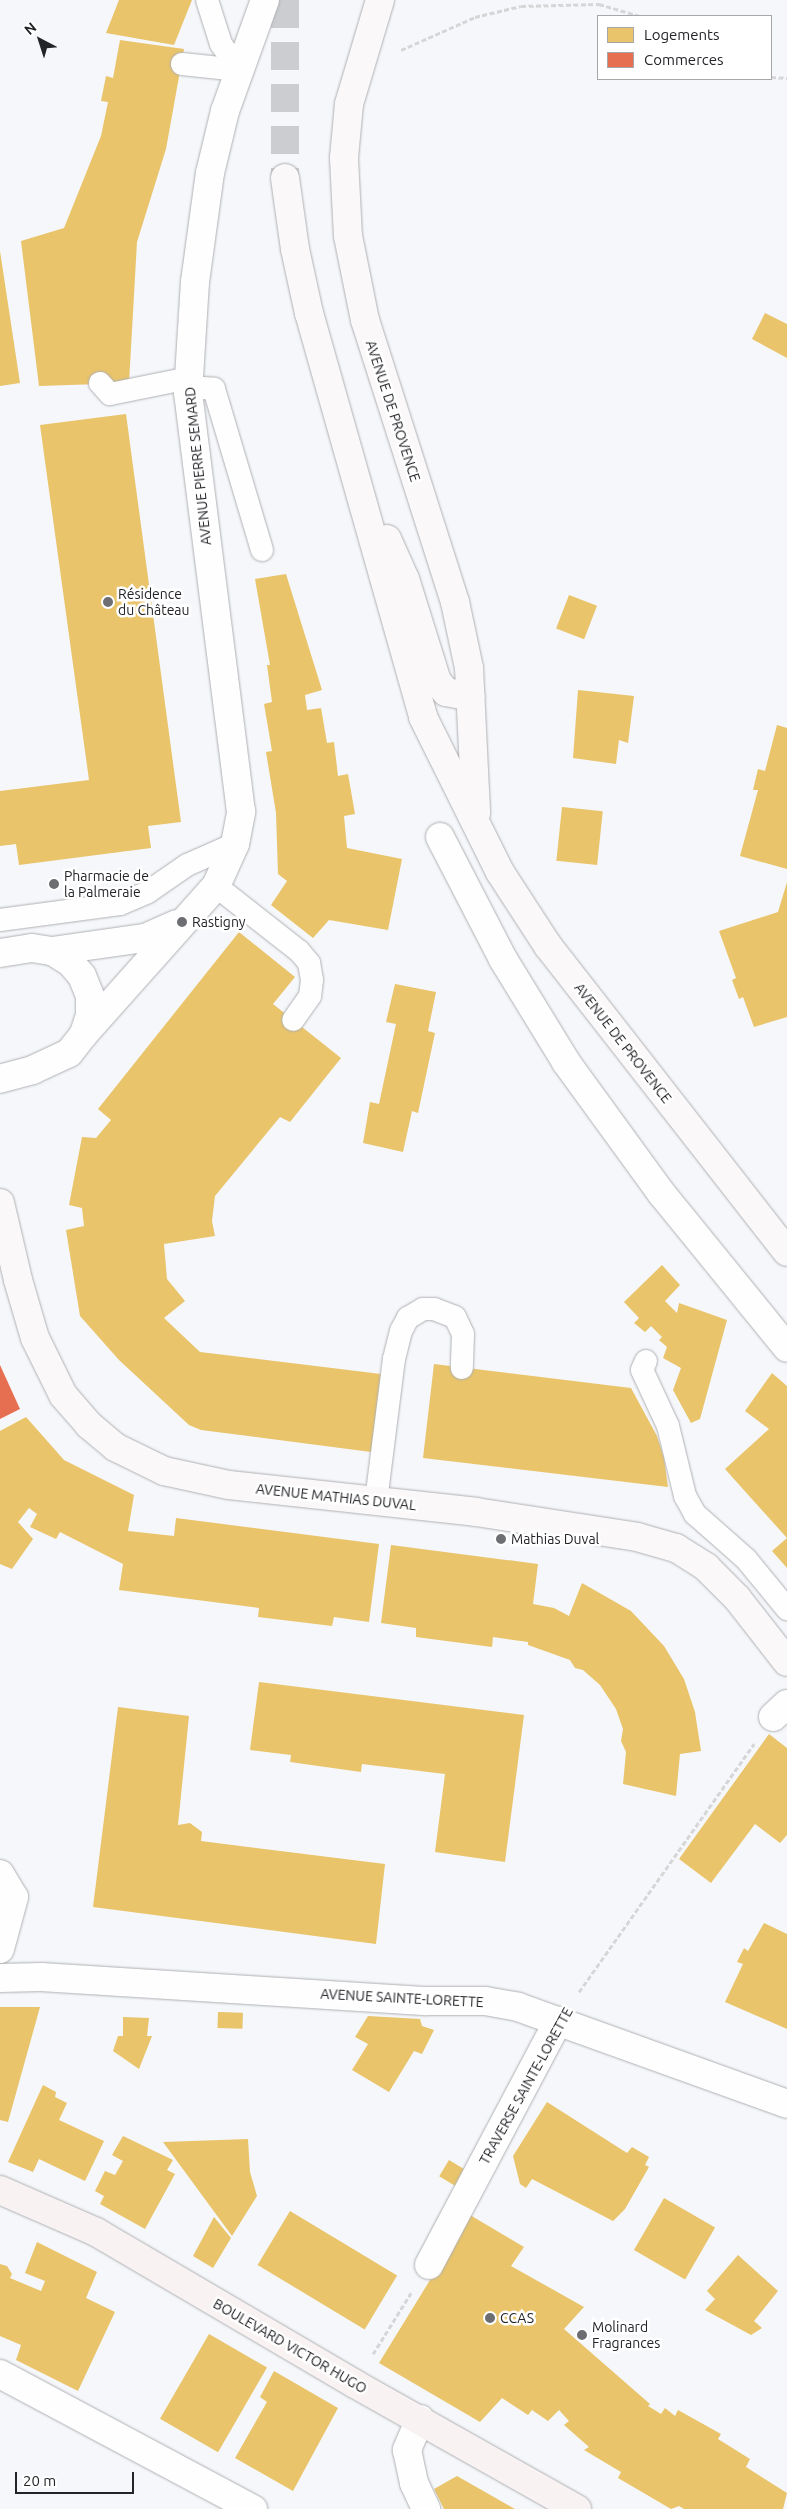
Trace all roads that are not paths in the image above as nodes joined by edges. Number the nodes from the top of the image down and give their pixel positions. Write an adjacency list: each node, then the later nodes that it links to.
1 (207, 0): 5 (lane)
2 (265, 0): 5 (street, AVENUE PIERRE SEMARD)
3 (380, 0): 11 (main road, AVENUE DE PROVENCE)
4 (182, 64): 5 (lane)
5 (239, 70): 8 (street, AVENUE PIERRE SEMARD)
6 (285, 178): 9 (main road, AVENUE DE PROVENCE)
7 (100, 383): 8 (lane)
8 (189, 383): 10 (lane); 14 (street, AVENUE PIERRE SEMARD)
9 (354, 464): 11 (main road); 12 (main road, AVENUE DE PROVENCE)
10 (262, 550)
11 (471, 697): 12 (main road, AVENUE DE PROVENCE)
12 (477, 822): 26 (main road, AVENUE DE PROVENCE)
13 (440, 836): 27 (street)
14 (235, 844): 15 (street, AVENUE PIERRE SEMARD); 16 (lane)
15 (216, 886): 18 (street, AVENUE PIERRE SEMARD); 22 (lane)
16 (73, 912): 17 (lane); 19 (lane)
17 (0, 920)
18 (182, 922): 19 (street, AVENUE PIERRE SEMARD); 23 (street, AVENUE PIERRE SEMARD)
19 (83, 948): 20 (street, AVENUE PIERRE SEMARD)
20 (52, 951): 21 (street, AVENUE PIERRE SEMARD); 23 (street)
21 (0, 953)
22 (293, 1020)
23 (84, 1034): 24 (street, AVENUE PIERRE SEMARD)
24 (0, 1079)
25 (0, 1203): 30 (main road, AVENUE MATHIAS DUVAL)
26 (787, 1252)
27 (787, 1348)
28 (646, 1361): 31 (lane)
29 (462, 1368): 30 (lane)
30 (376, 1501): 33 (main road, AVENUE MATHIAS DUVAL)
31 (787, 1609)
32 (787, 1617): 33 (lane)
33 (765, 1634): 34 (main road, AVENUE MATHIAS DUVAL)
34 (787, 1662)
35 (0, 1874): 36 (street)
36 (0, 1949)
37 (0, 1978): 38 (street, AVENUE SAINTE-LORETTE)
38 (558, 2021): 39 (street, AVENUE SAINTE-LORETTE); 41 (street, TRAVERSE SAINTE-LORETTE)
39 (787, 2104)
40 (0, 2190): 43 (main road, BOULEVARD VICTOR HUGO)
41 (429, 2265)
42 (0, 2374): 44 (street)
43 (420, 2419): 45 (street); 46 (main road, BOULEVARD VICTOR HUGO)
44 (253, 2509)
45 (426, 2509)
46 (577, 2509)

